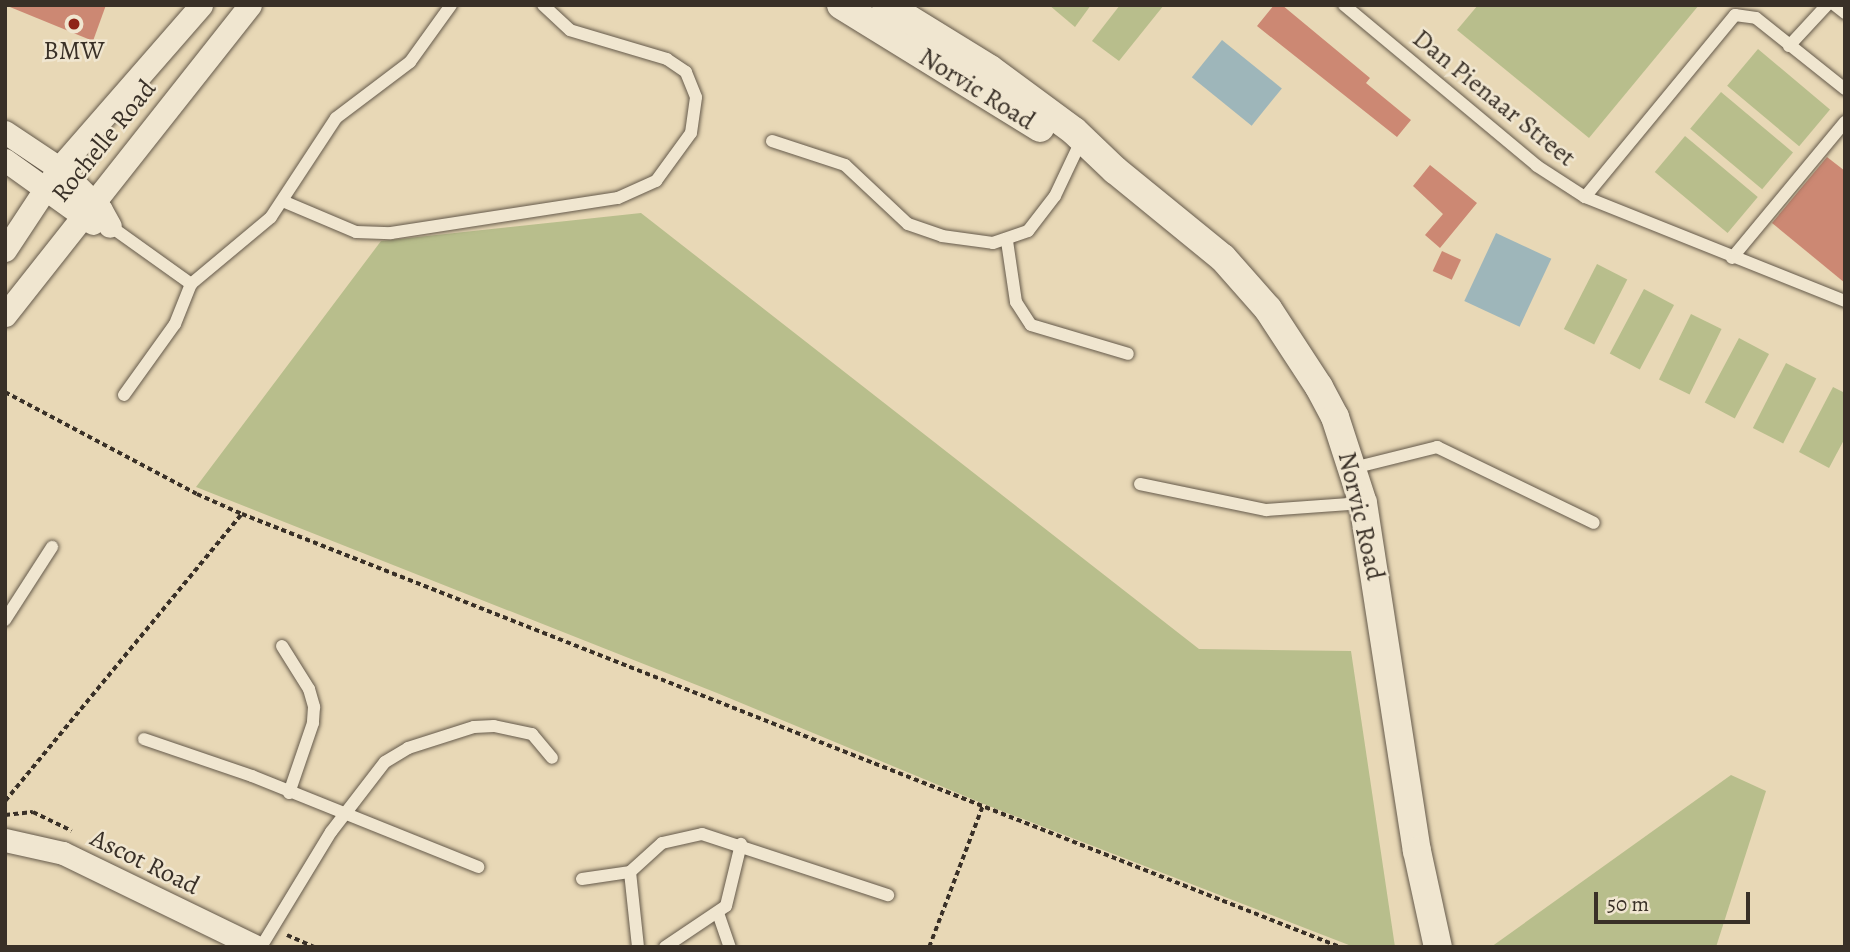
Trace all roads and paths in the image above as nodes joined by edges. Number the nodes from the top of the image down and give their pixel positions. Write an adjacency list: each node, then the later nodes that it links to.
1 (201, 5): 18 (street, Rochelle Road)
2 (250, 5): 22 (street, Rochelle Road)
3 (451, 5): 21 (lane)
4 (543, 5): 21 (lane)
5 (841, 5): 16 (street, Norvic Road)
6 (886, 5): 16 (street, Norvic Road)
7 (1344, 5): 20 (lane, Dan Pienaar Street)
8 (1827, 5): 11 (lane)
9 (1835, 5): 10 (lane)
10 (1845, 13)
11 (1790, 46): 12 (lane, Dan Pienaar Street); 20 (lane, Dan Pienaar Street)
12 (1845, 89)
13 (1845, 122): 26 (lane)
14 (5, 132): 18 (street)
15 (772, 141): 24 (lane)
16 (1078, 144): 24 (lane); 33 (street, Norvic Road)
17 (5, 160): 19 (street)
18 (59, 168): 19 (street, Rochelle Road); 22 (street)
19 (45, 187): 22 (street); 25 (street, Rochelle Road)
20 (1585, 197): 26 (lane, Dan Pienaar Street)
21 (285, 202): 27 (lane)
22 (85, 209): 23 (street); 29 (street, Rochelle Road)
23 (110, 226): 27 (lane)
24 (1007, 241): 30 (lane)
25 (5, 250)
26 (1732, 258): 28 (lane, Dan Pienaar Street)
27 (191, 284): 32 (lane)
28 (1845, 301)
29 (5, 315)
30 (1128, 354)
31 (5, 392): 36 (path)
32 (124, 395)
33 (1353, 468): 35 (street, Norvic Road); 37 (lane)
34 (1140, 484): 35 (lane)
35 (1363, 503): 61 (street, Norvic Road)
36 (242, 514): 44 (path); 45 (path)
37 (1594, 523)
38 (51, 547): 39 (lane)
39 (5, 620)
40 (282, 646): 43 (lane)
41 (144, 739): 43 (lane)
42 (552, 758): 46 (lane)
43 (289, 793): 46 (lane)
44 (5, 801)
45 (984, 804): 59 (path); 60 (path)
46 (345, 816): 49 (lane); 55 (lane)
47 (5, 840): 54 (street, Ascot Road)
48 (741, 844): 50 (lane); 52 (lane); 53 (lane)
49 (478, 867)
50 (630, 873): 51 (lane); 56 (lane)
51 (582, 879)
52 (888, 895)
53 (718, 913): 57 (lane); 58 (lane)
54 (230, 941): 55 (street, Ascot Road)
55 (259, 947)
56 (638, 947)
57 (665, 947)
58 (730, 947)
59 (929, 947)
60 (1340, 947)
61 (1438, 947)

